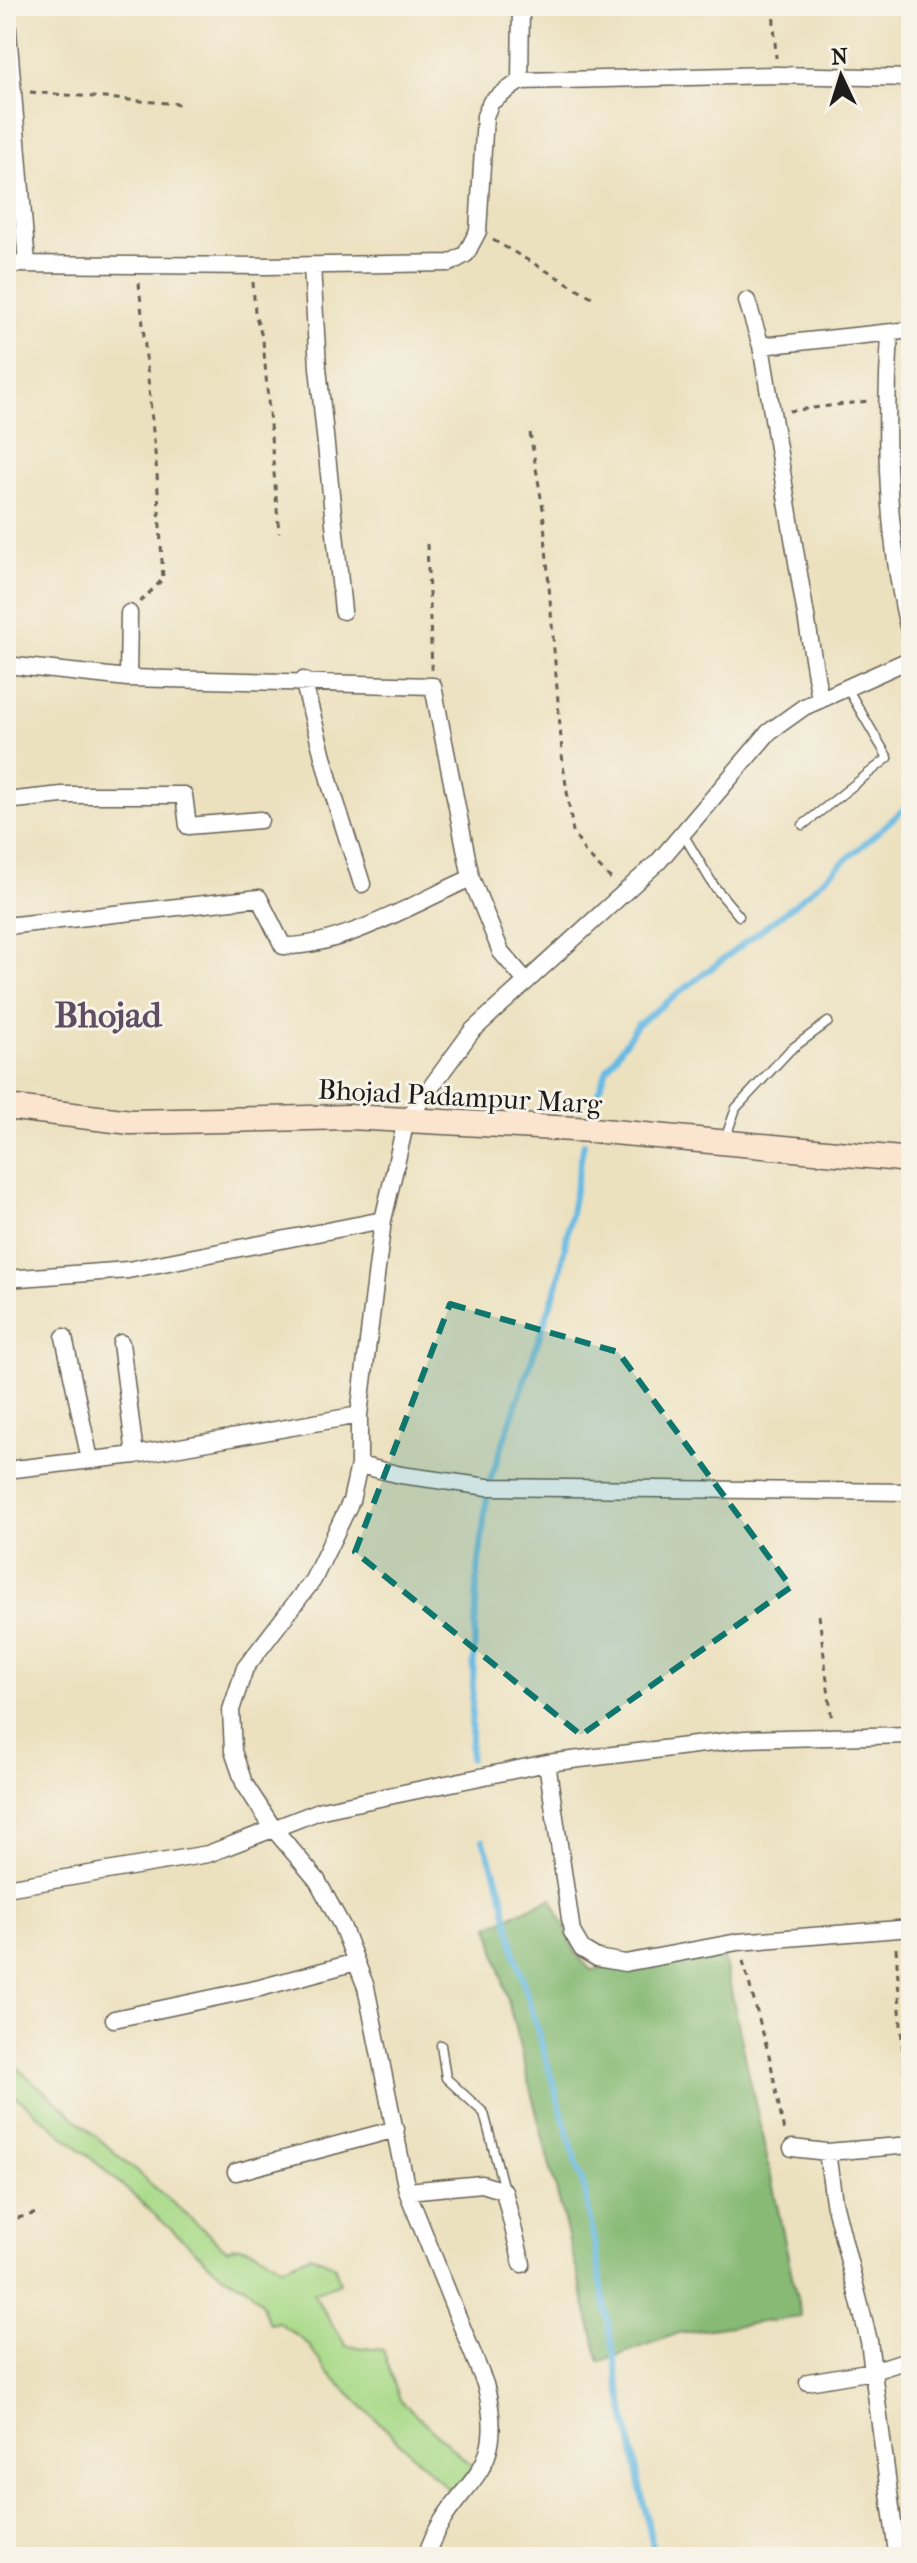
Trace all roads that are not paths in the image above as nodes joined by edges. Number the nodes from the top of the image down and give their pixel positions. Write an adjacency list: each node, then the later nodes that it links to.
1 (521, 6): 4 (street)
2 (6, 7): 6 (street)
3 (911, 78): 4 (street)
4 (520, 81): 7 (street)
5 (6, 264): 6 (street)
6 (27, 264): 7 (street)
7 (312, 266): 12 (street)
8 (747, 301): 11 (street)
9 (911, 330): 10 (street)
10 (890, 334): 11 (street); 14 (street)
11 (761, 346): 20 (street)
12 (343, 611)
13 (129, 613): 17 (street)
14 (911, 639)
15 (911, 659): 19 (street)
16 (6, 665): 17 (street)
17 (128, 678): 18 (street)
18 (303, 680): 25 (street); 26 (street)
19 (847, 688): 20 (street); 23 (lane)
20 (820, 700): 24 (street)
21 (6, 801): 22 (street)
22 (260, 820)
23 (803, 825)
24 (683, 833): 27 (lane); 29 (street)
25 (471, 878): 28 (street); 29 (street)
26 (362, 884)
27 (739, 916)
28 (6, 926)
29 (526, 981): 32 (street)
30 (828, 1022): 33 (lane)
31 (6, 1107): 32 (street, Bhojad Padampur Marg)
32 (406, 1121): 33 (street, Bhojad Padampur Marg); 35 (street)
33 (724, 1143): 34 (street, Bhojad Padampur Marg)
34 (911, 1160)
35 (383, 1220): 36 (street); 39 (street)
36 (6, 1279)
37 (64, 1337): 41 (street)
38 (121, 1343): 40 (street)
39 (359, 1415): 40 (street); 42 (street)
40 (135, 1455): 41 (street)
41 (90, 1460): 43 (street)
42 (359, 1465): 44 (street); 47 (street)
43 (6, 1470)
44 (911, 1492)
45 (911, 1735): 46 (street)
46 (547, 1763): 47 (street); 49 (street)
47 (273, 1828): 48 (street); 50 (street)
48 (6, 1888)
49 (903, 1928)
50 (356, 1962): 51 (street); 53 (street)
51 (114, 2019)
52 (441, 2045): 59 (lane)
53 (396, 2129): 57 (street); 58 (street)
54 (911, 2145): 56 (street)
55 (792, 2148): 56 (street)
56 (827, 2152): 62 (street)
57 (236, 2172)
58 (407, 2191): 59 (street); 65 (street)
59 (504, 2191): 60 (street)
60 (522, 2264)
61 (911, 2359): 62 (street)
62 (873, 2371): 63 (street); 64 (street)
63 (808, 2382)
64 (897, 2553)
65 (426, 2557)

